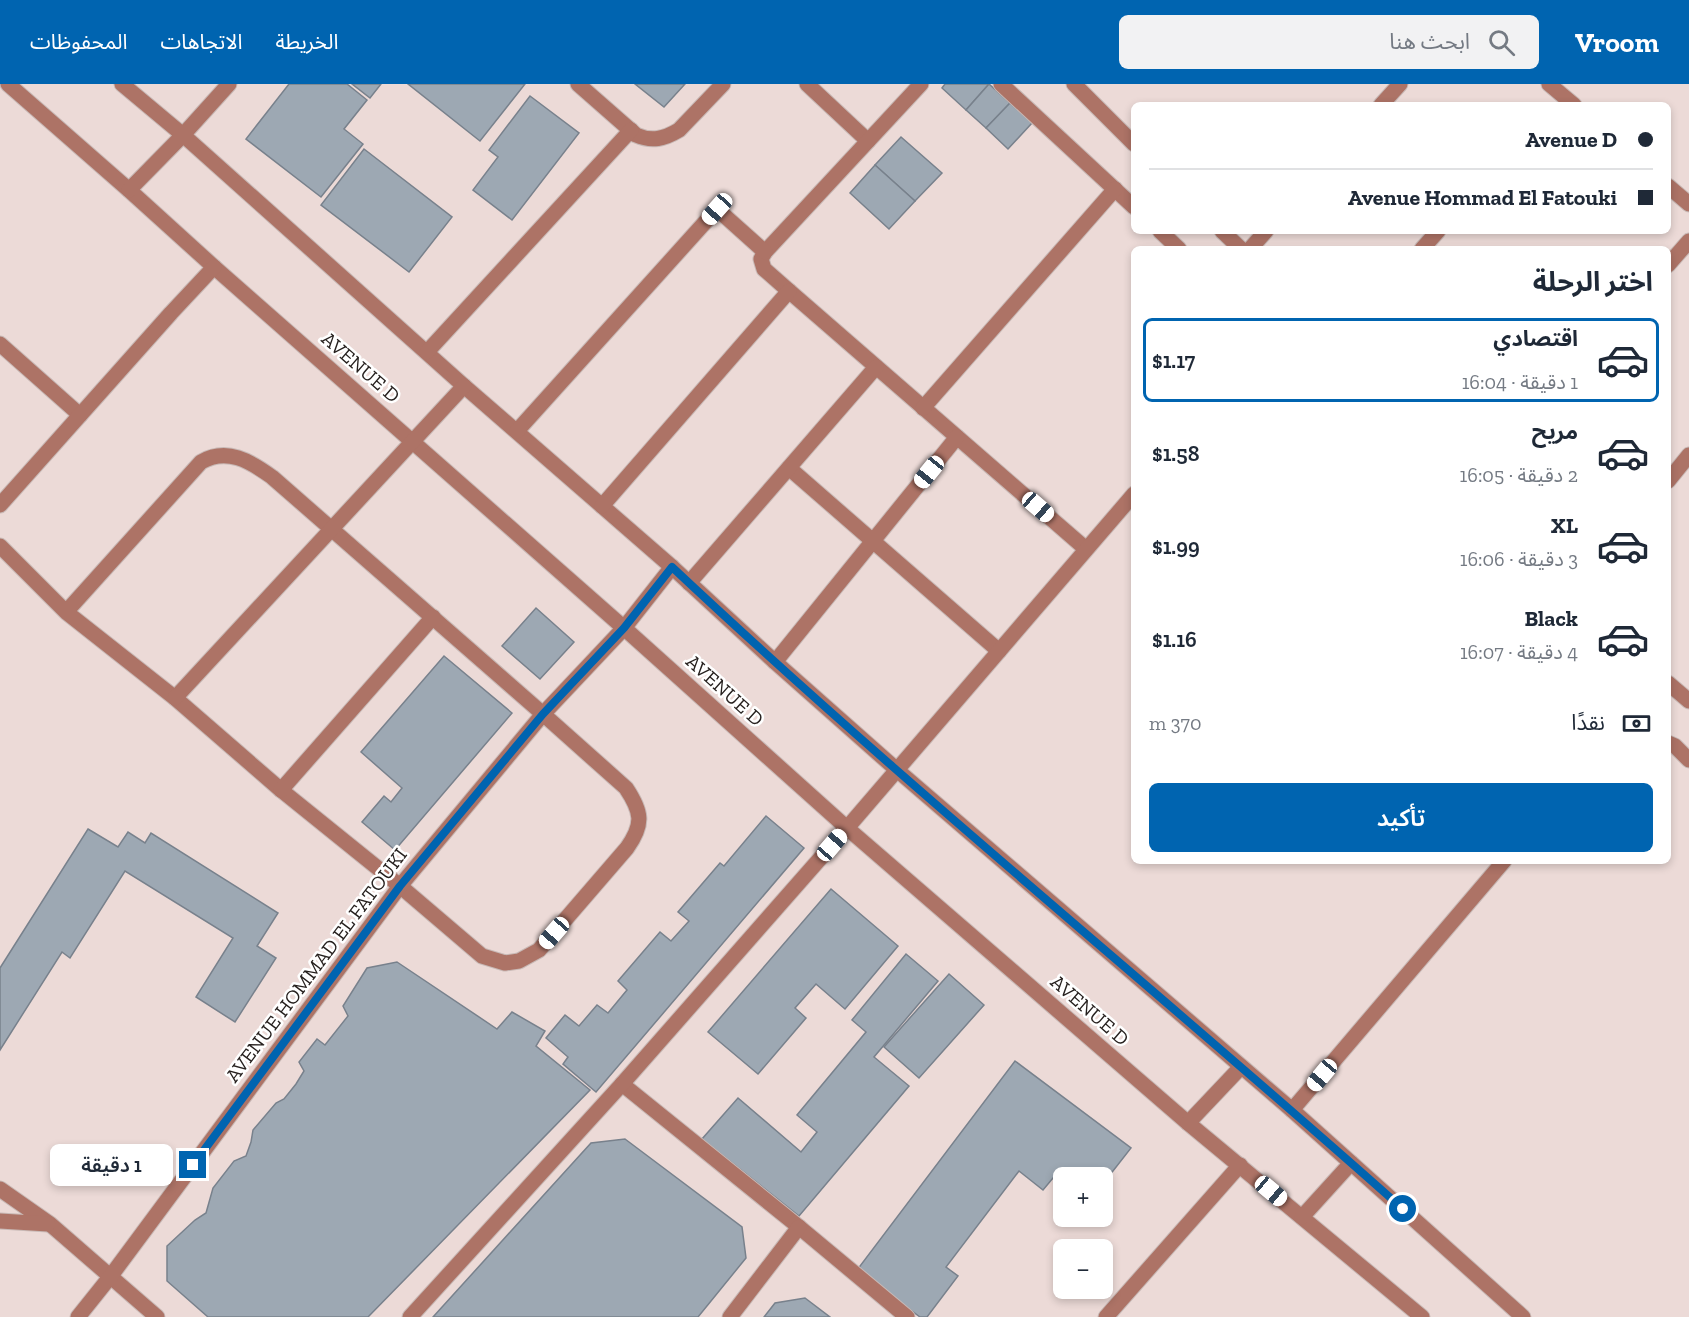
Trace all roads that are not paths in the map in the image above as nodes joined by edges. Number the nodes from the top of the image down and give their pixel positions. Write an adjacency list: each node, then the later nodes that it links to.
1 (8, 84): 20 (street, AVENUE D)
2 (122, 84): 15 (street)
3 (229, 84): 15 (street)
4 (578, 84): 14 (street)
5 (723, 84): 14 (street)
6 (807, 84): 16 (street)
7 (921, 84): 16 (street)
8 (1001, 84): 18 (street)
9 (1074, 84): 17 (street)
10 (1400, 84): 12 (street)
11 (1549, 84): 13 (street)
12 (1384, 102)
13 (1562, 102)
14 (631, 130): 37 (street)
15 (183, 135): 20 (street); 37 (street)
16 (868, 141): 32 (street)
17 (1131, 141)
18 (1115, 189): 21 (street); 40 (street)
19 (1671, 189): 22 (street)
20 (129, 190): 34 (street, AVENUE D)
21 (1131, 204)
22 (1689, 204)
23 (1163, 234): 28 (street)
24 (1225, 234): 29 (street)
25 (1263, 234): 30 (street)
26 (1435, 234): 31 (street)
27 (1689, 241): 33 (street)
28 (1176, 246)
29 (1237, 246)
30 (1253, 246)
31 (1425, 246)
32 (765, 252): 35 (street); 42 (street)
33 (1671, 262)
34 (214, 267): 41 (street); 44 (street, AVENUE D)
35 (789, 291): 38 (street); 50 (street)
36 (0, 344): 41 (street)
37 (428, 352): 39 (street)
38 (876, 367): 40 (street); 46 (street)
39 (464, 386): 42 (street); 44 (street)
40 (923, 408): 43 (street)
41 (80, 415): 49 (street)
42 (517, 431): 50 (street)
43 (957, 437): 52 (street); 54 (street)
44 (414, 441): 51 (street); 59 (street, AVENUE D)
45 (1689, 455): 47 (street)
46 (789, 468): 52 (street); 56 (street)
47 (1671, 477)
48 (1131, 497): 54 (street)
49 (0, 505)
50 (602, 506): 55 (street)
51 (332, 529): 57 (street); 58 (street); 63 (street)
52 (872, 541): 60 (street); 61 (street)
53 (0, 546): 57 (street)
54 (1086, 549): 60 (street)
55 (672, 567): 56 (street); 59 (street, AVENUE HOMMAD EL FATOUKI)
56 (689, 583): 61 (street)
57 (66, 612): 63 (street)
58 (433, 617): 65 (street); 69 (street)
59 (624, 628): 65 (street, AVENUE HOMMAD EL FATOUKI); 70 (street, AVENUE D)
60 (999, 651): 68 (street)
61 (775, 662): 68 (street)
62 (1671, 686): 64 (street)
63 (174, 698): 69 (street)
64 (1689, 701)
65 (543, 714): 72 (street, AVENUE HOMMAD EL FATOUKI); 72 (street)
66 (1671, 744): 67 (street)
67 (1689, 760)
68 (897, 770): 70 (street); 73 (street)
69 (281, 790): 72 (street)
70 (847, 828): 74 (street); 76 (street, AVENUE D)
71 (1501, 864): 75 (street)
72 (400, 886): 84 (street, AVENUE HOMMAD EL FATOUKI)
73 (1241, 1067): 75 (street); 76 (street)
74 (622, 1084): 83 (street); 87 (street)
75 (1292, 1110): 77 (street)
76 (1188, 1123): 78 (street, AVENUE D)
77 (1351, 1163): 80 (street); 92 (street)
78 (1240, 1165): 80 (street, AVENUE D); 90 (street)
79 (0, 1189): 82 (street)
80 (1302, 1217): 91 (street, AVENUE D)
81 (0, 1221): 82 (street)
82 (50, 1224): 84 (street)
83 (799, 1227): 88 (street); 89 (street)
84 (110, 1276): 85 (street, AVENUE HOMMAD EL FATOUKI); 86 (street)
85 (78, 1317)
86 (157, 1317)
87 (410, 1317)
88 (730, 1317)
89 (908, 1317)
90 (1106, 1317)
91 (1422, 1317)
92 (1523, 1317)

